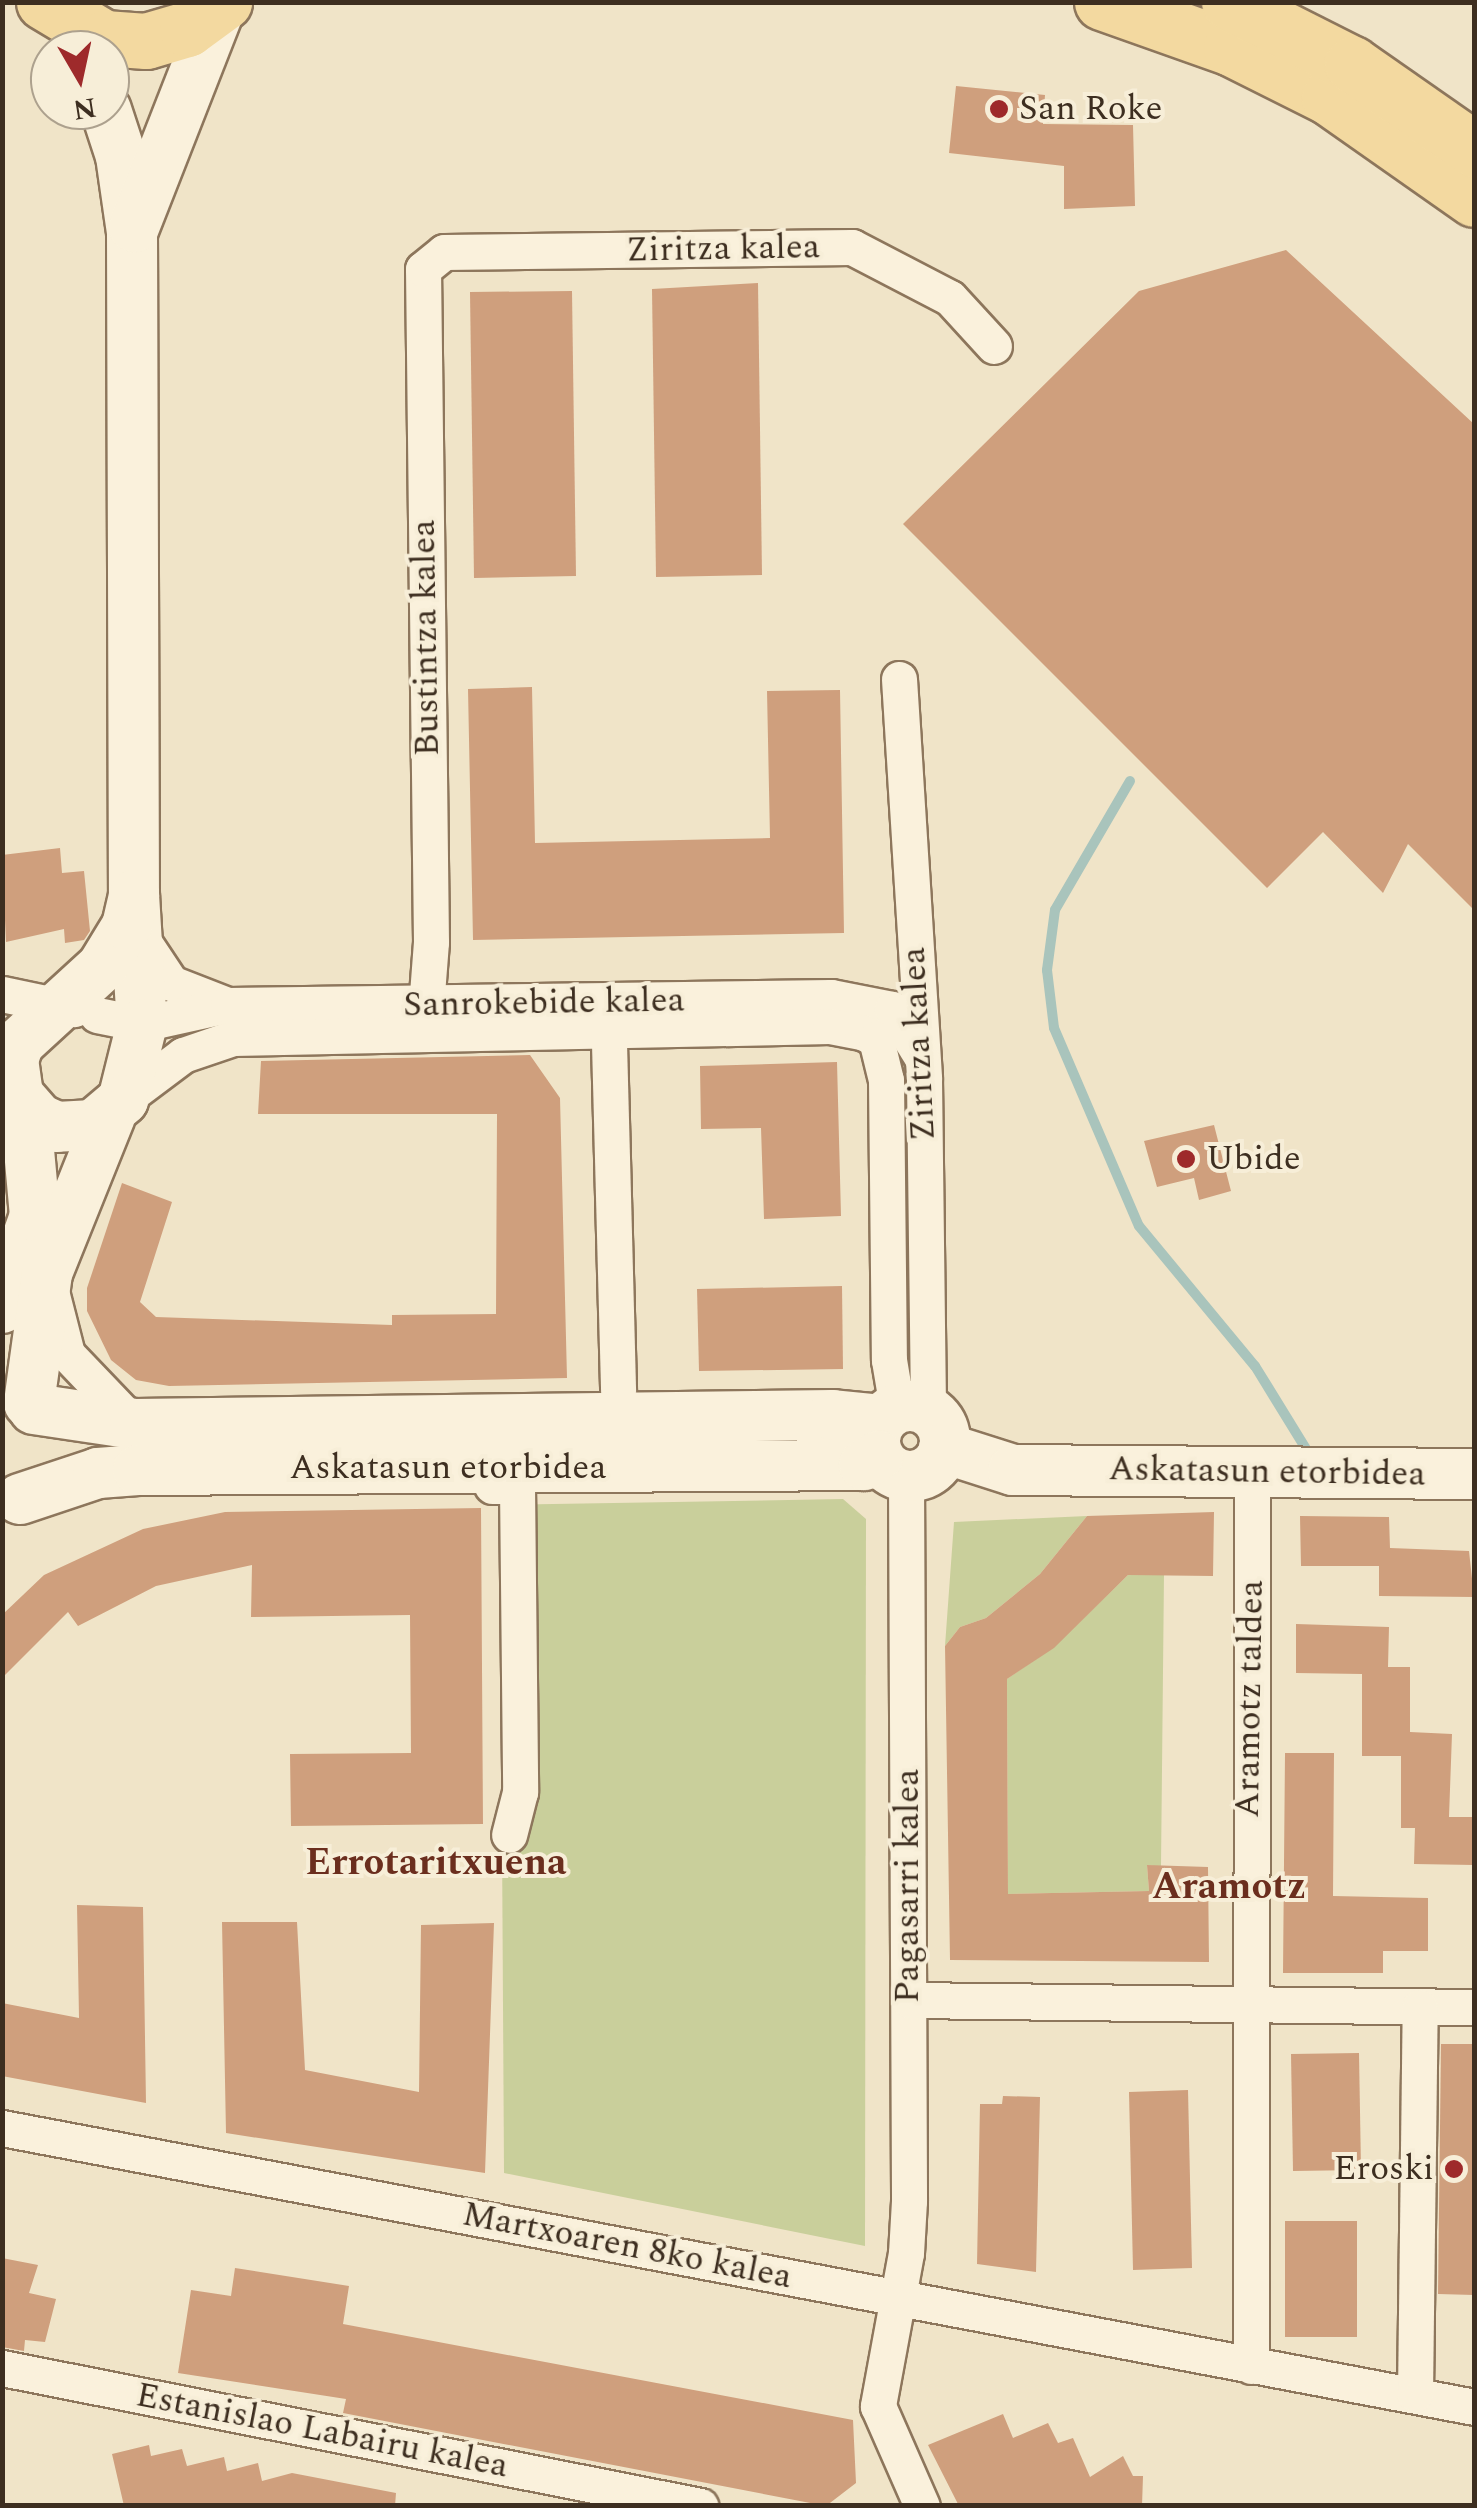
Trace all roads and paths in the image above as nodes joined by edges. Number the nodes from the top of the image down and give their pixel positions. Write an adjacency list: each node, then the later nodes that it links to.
1 (1102, 2): 6 (main road)
2 (1228, 2): 6 (main road)
3 (222, 4): 4 (main road); 8 (street)
4 (64, 24)
5 (113, 130): 8 (street)
6 (1434, 135): 7 (main road)
7 (1474, 199)
8 (132, 232): 12 (street)
9 (423, 270): 10 (street, Ziritza kalea); 14 (street, Bustintza kalea)
10 (994, 346)
11 (899, 678): 18 (street, Ziritza kalea)
12 (138, 916): 13 (street); 15 (street); 15 (street)
13 (228, 1005): 14 (street, Sanrokebide kalea); 15 (street, Sanrokebide kalea)
14 (426, 1007): 18 (street, Sanrokebide kalea)
15 (88, 1038): 17 (street, Sanrokebide kalea); 19 (street); 19 (street); 20 (street)
16 (609, 1043): 22 (street)
17 (882, 1054): 25 (street, Ziritza kalea)
18 (921, 1056): 25 (street, Ziritza kalea)
19 (15, 1096): 21 (street)
20 (47, 1273): 23 (street); 24 (street)
21 (2, 1308)
22 (618, 1391)
23 (22, 1399): 24 (street, Askatasun etorbidea); 29 (street)
24 (135, 1424): 25 (street, Askatasun etorbidea)
25 (906, 1437): 26 (street, Askatasun etorbidea); 29 (street, Askatasun etorbidea); 31 (street, Pagasarri kalea)
26 (1252, 1470): 27 (street, Askatasun etorbidea); 32 (street, Aramotz taldea)
27 (1474, 1474)
28 (492, 1486): 30 (street, Askatasun etorbidea)
29 (10, 1506)
30 (509, 1835)
31 (909, 2000): 32 (street); 36 (street, Pagasarri kalea)
32 (1252, 2005): 33 (street); 37 (street)
33 (1420, 2007): 34 (street); 39 (street)
34 (1474, 2007)
35 (2, 2128): 36 (street, Martxoaren 8ko kalea)
36 (898, 2295): 37 (street, Martxoaren 8ko kalea); 42 (street, Pagasarri kalea)
37 (1251, 2366): 39 (street, Martxoaren 8ko kalea)
38 (2, 2368): 41 (street, Estanislao Labairu kalea)
39 (1415, 2394): 40 (street, Martxoaren 8ko kalea)
40 (1474, 2407)
41 (700, 2506)
42 (922, 2506)

